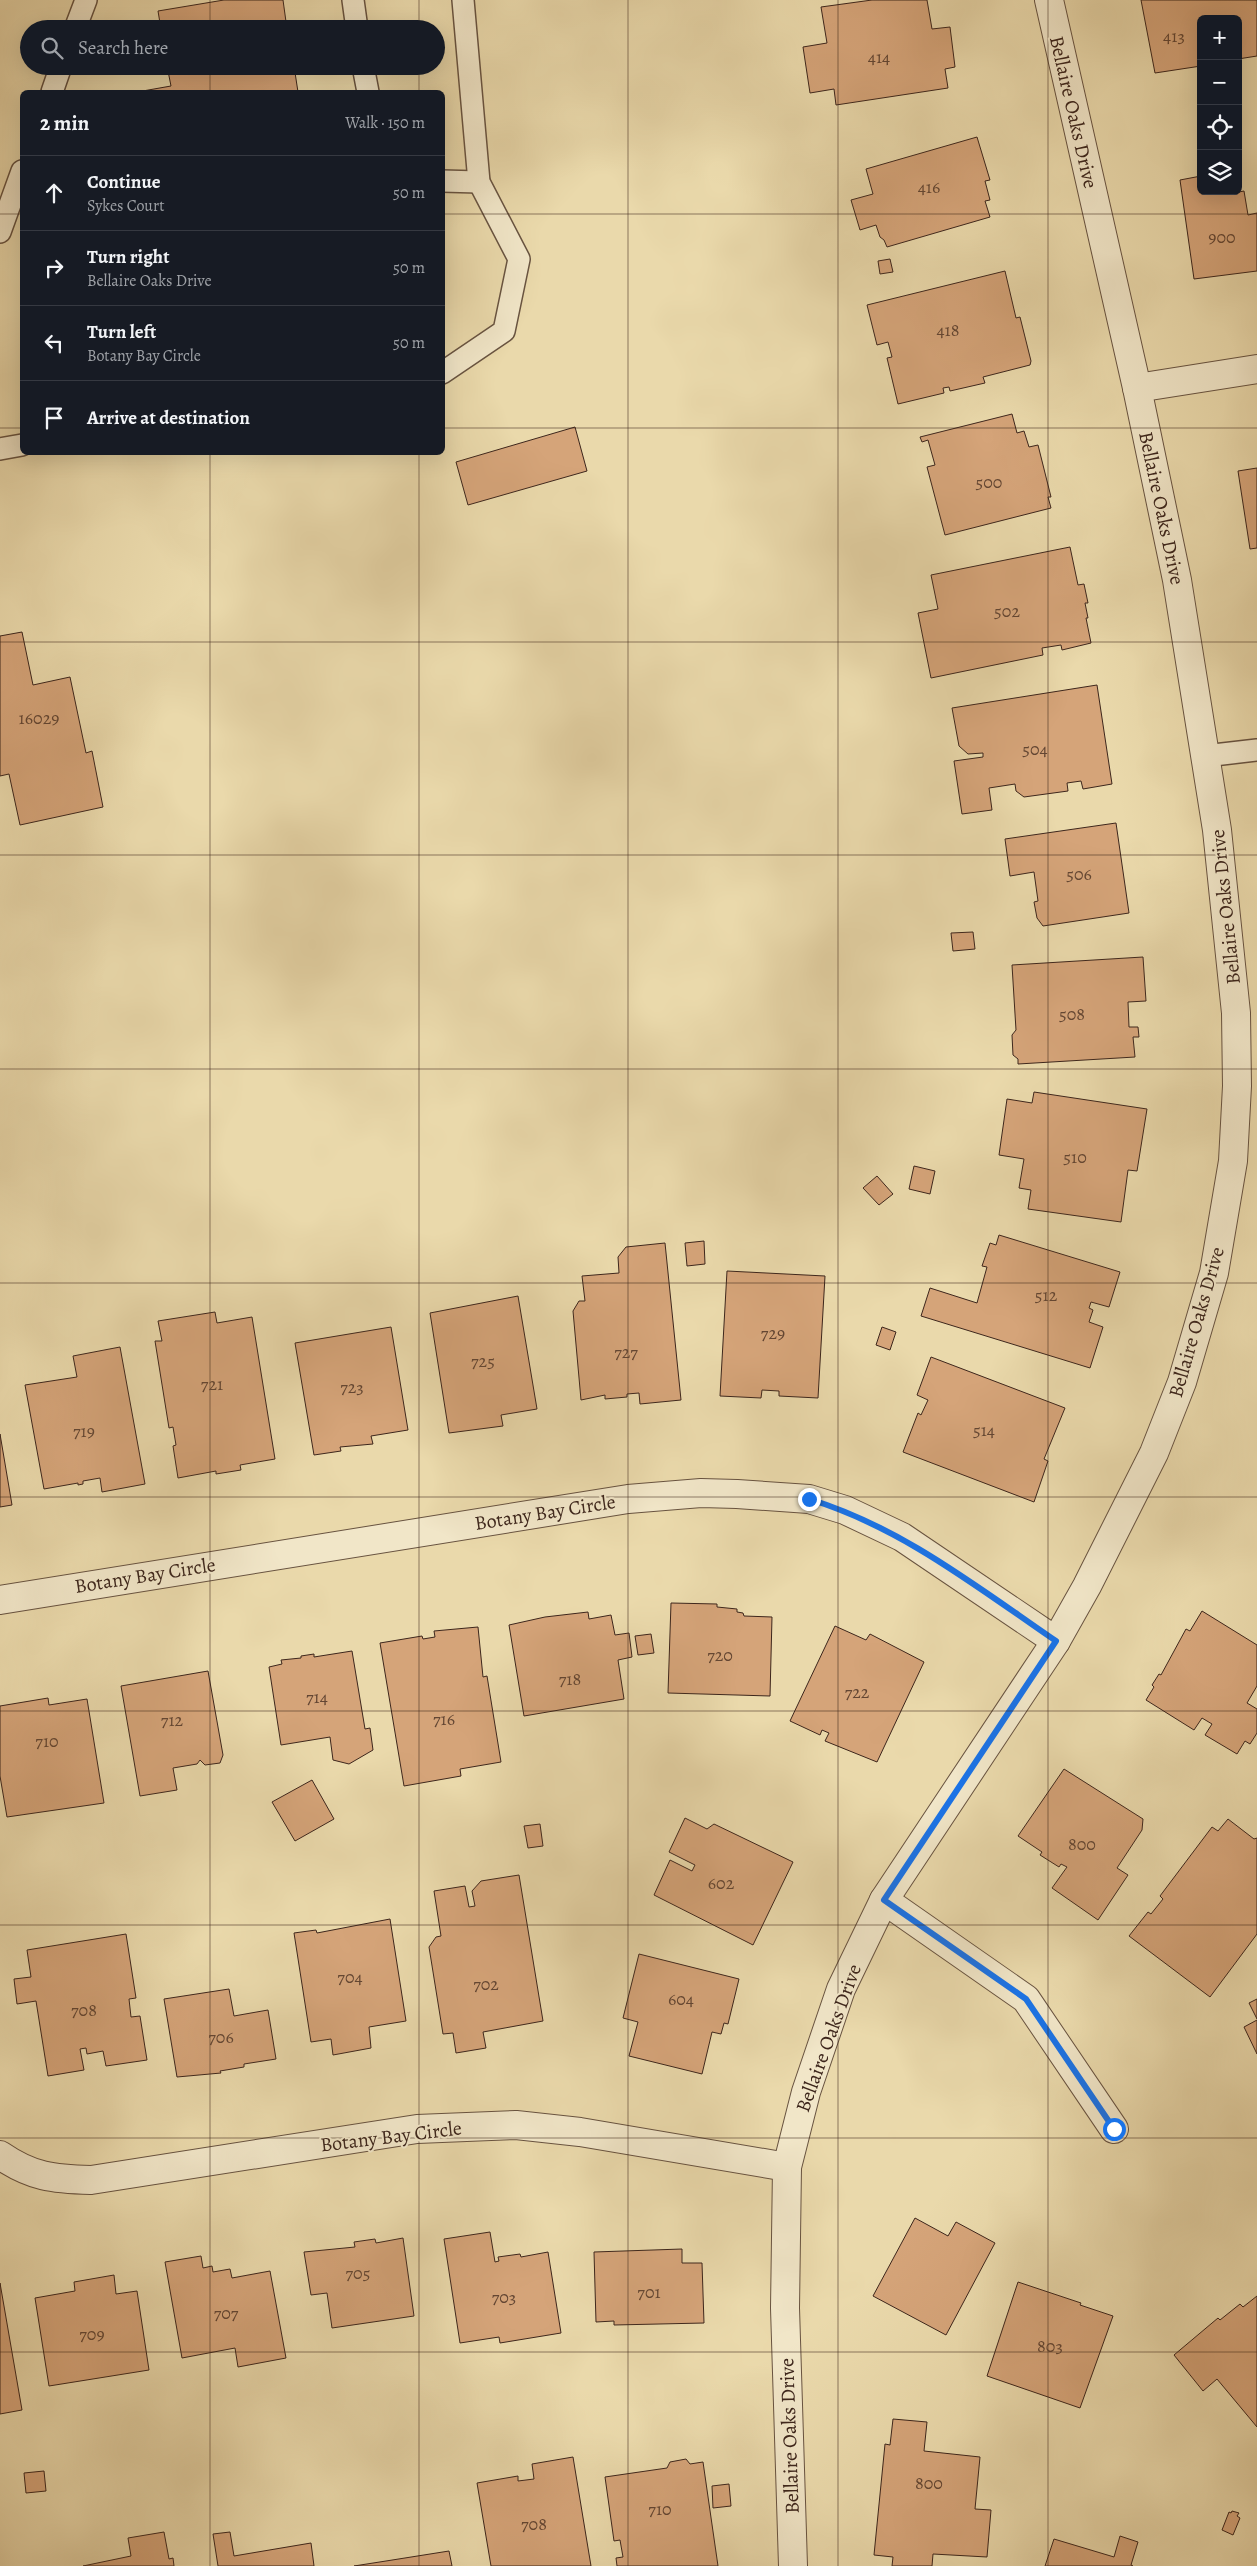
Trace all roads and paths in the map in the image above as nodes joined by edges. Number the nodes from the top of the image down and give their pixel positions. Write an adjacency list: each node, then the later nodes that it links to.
1 (86, 0): 5 (lane)
2 (353, 0): 6 (lane)
3 (463, 0): 13 (lane)
4 (1049, 0): 17 (street, Bellaire Oaks Drive)
5 (78, 20)
6 (356, 20)
7 (59, 75): 9 (lane)
8 (365, 75): 10 (lane)
9 (53, 90)
10 (368, 90)
11 (20, 177): 14 (lane)
12 (445, 181): 13 (lane)
13 (479, 182): 16 (lane)
14 (0, 232)
15 (1257, 369): 17 (street)
16 (445, 371)
17 (1137, 388): 21 (street, Bellaire Oaks Drive)
18 (20, 445): 19 (lane)
19 (0, 449)
20 (1257, 750): 21 (lane)
21 (1205, 756): 23 (street, Bellaire Oaks Drive)
22 (0, 1600): 23 (street, Botany Bay Circle)
23 (1056, 1641): 24 (street, Bellaire Oaks Drive)
24 (884, 1900): 25 (street); 27 (street, Bellaire Oaks Drive)
25 (1114, 2129)
26 (0, 2155): 27 (street, Botany Bay Circle)
27 (787, 2167): 28 (street, Bellaire Oaks Drive)
28 (793, 2566)

